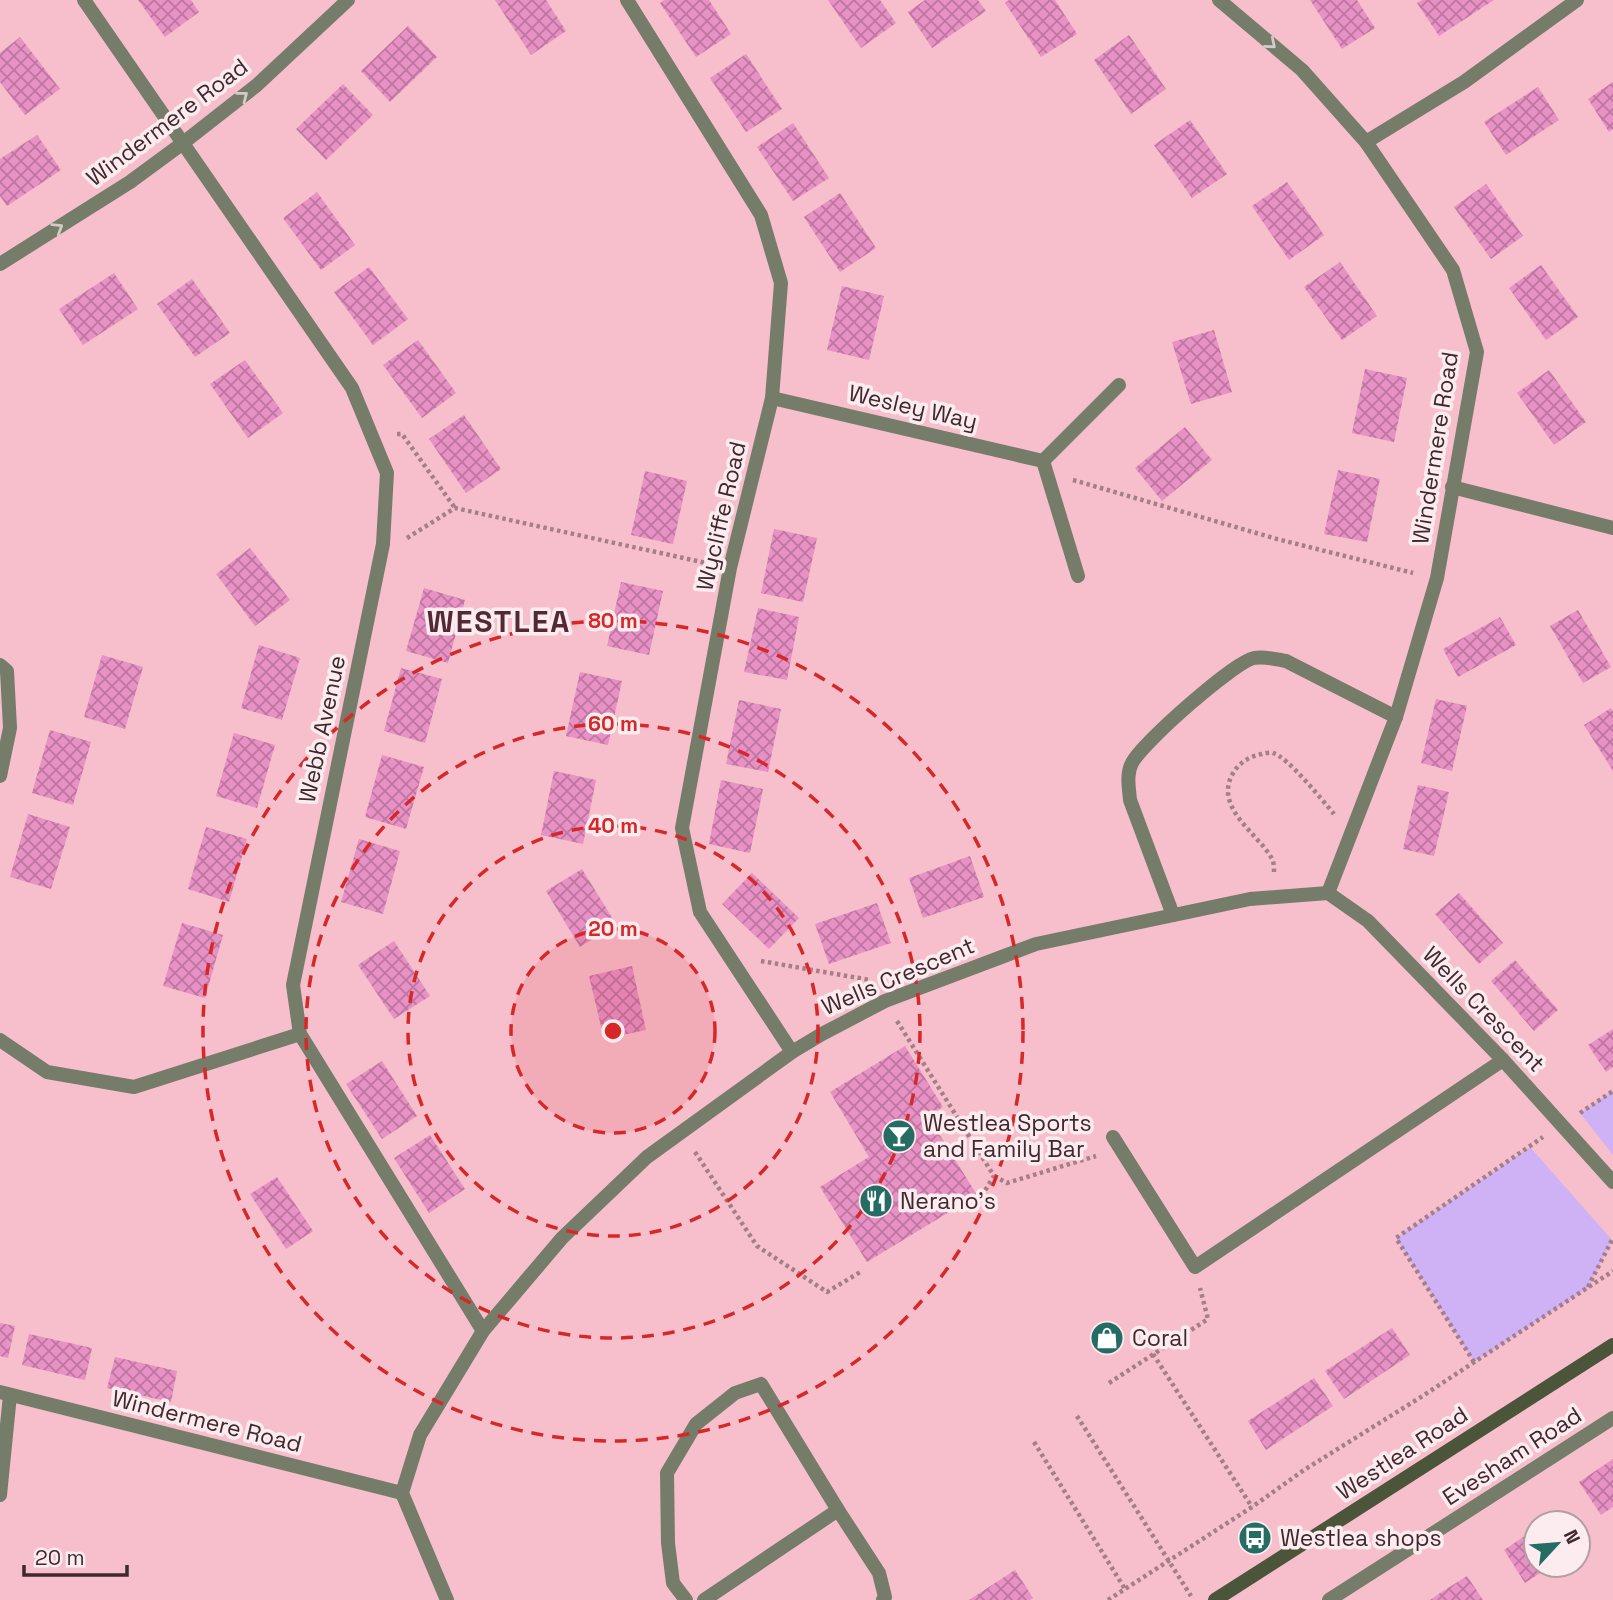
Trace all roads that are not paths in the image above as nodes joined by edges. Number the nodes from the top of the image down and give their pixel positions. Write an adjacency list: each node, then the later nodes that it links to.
1 (84, 0): 7 (street, Webb Avenue)
2 (348, 0): 7 (street, Windermere Road, one-way to 2)
3 (627, 0): 10 (street, Wycliffe Road)
4 (1219, 0): 6 (street, Windermere Road, one-way to 6)
5 (1577, 0): 6 (street)
6 (1366, 142): 12 (street, Windermere Road)
7 (183, 143): 8 (street, Windermere Road, one-way to 7); 20 (street, Webb Avenue)
8 (0, 264)
9 (1119, 385): 11 (street)
10 (772, 398): 11 (street, Wesley Way); 22 (street, Wycliffe Road)
11 (1043, 461): 14 (street)
12 (1452, 487): 13 (street); 16 (street, Windermere Road)
13 (1613, 528)
14 (1078, 576)
15 (0, 665): 17 (street)
16 (1396, 717): 18 (street, Windermere Road); 19 (street)
17 (0, 776)
18 (1328, 893): 19 (street, Wells Crescent); 23 (street, Wells Crescent)
19 (1173, 915): 22 (street, Wells Crescent)
20 (300, 1034): 21 (street); 26 (street, Webb Avenue)
21 (0, 1040)
22 (792, 1052): 26 (street, Wells Crescent)
23 (1503, 1060): 24 (street); 25 (street, Wells Crescent)
24 (1117, 1142)
25 (1613, 1182)
26 (483, 1331): 30 (street, Wells Crescent)
27 (1613, 1345): 37 (main road, Westlea Road)
28 (5, 1394): 30 (street, Windermere Road); 31 (street)
29 (1613, 1418): 38 (street, Evesham Road)
30 (402, 1493): 33 (street)
31 (0, 1495)
32 (838, 1510): 34 (street); 35 (street); 36 (street)
33 (447, 1600)
34 (686, 1600)
35 (704, 1600)
36 (883, 1600)
37 (1215, 1600)
38 (1329, 1600)

